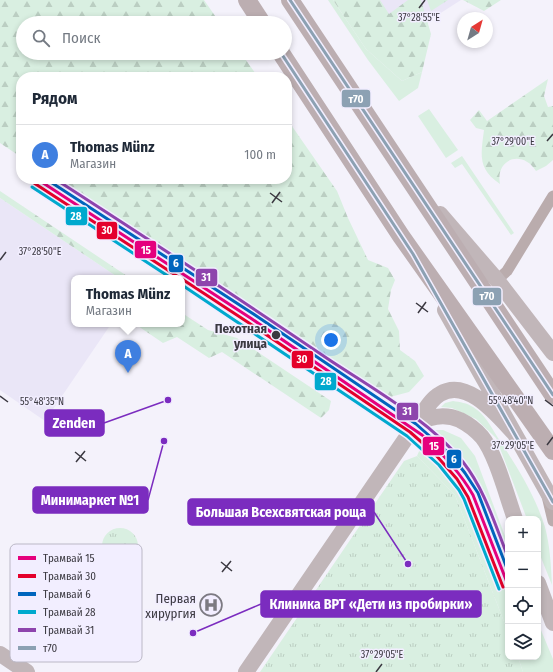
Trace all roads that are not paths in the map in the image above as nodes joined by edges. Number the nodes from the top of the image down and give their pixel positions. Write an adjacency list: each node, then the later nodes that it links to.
1 (246, 0): 3 (main road)
2 (290, 0): 5 (main road)
3 (257, 16)
4 (286, 60): 7 (main road)
5 (406, 174): 8 (main road); 10 (main road)
6 (553, 196): 8 (street)
7 (413, 254): 12 (main road); 13 (main road)
8 (497, 280): 9 (main road)
9 (553, 353)
10 (553, 395)
11 (415, 425): 12 (main road); 16 (main road); 24 (main road)
12 (514, 433): 14 (main road)
13 (553, 451)
14 (545, 487): 15 (main road); 17 (street)
15 (553, 502)
16 (514, 516)
17 (553, 521)
18 (540, 588): 19 (main road)
19 (553, 623)
20 (0, 654): 21 (main road)
21 (10, 661)
22 (12, 662): 23 (main road)
23 (27, 672)
24 (246, 672)

